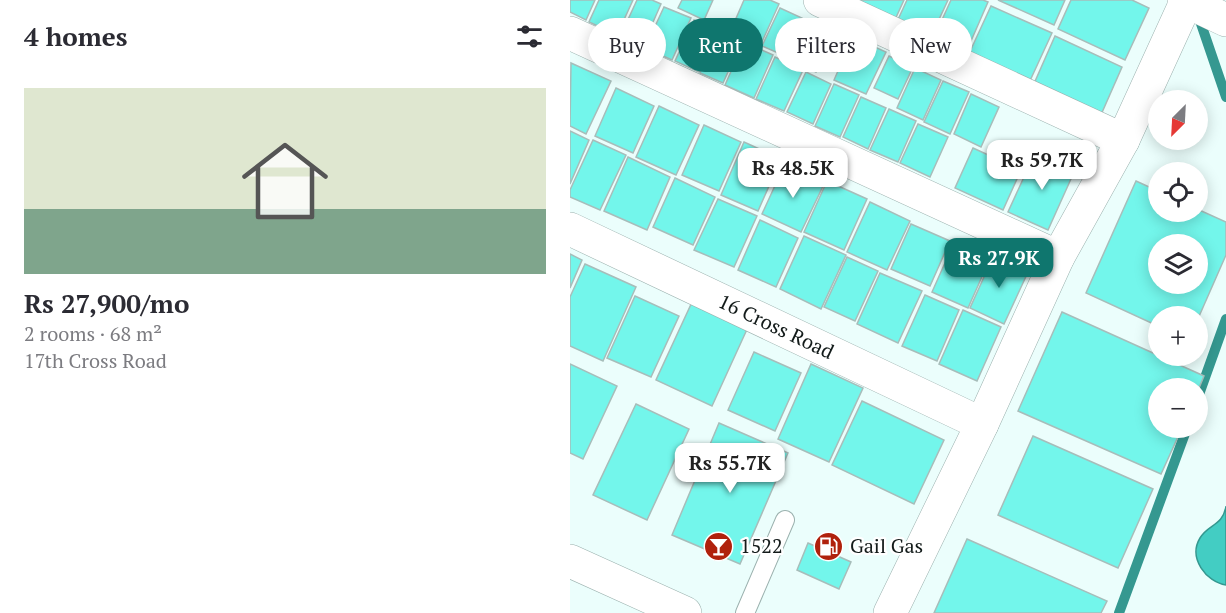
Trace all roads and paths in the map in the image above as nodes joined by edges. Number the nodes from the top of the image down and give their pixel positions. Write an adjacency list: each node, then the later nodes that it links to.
1 (820, 0): 5 (main road)
2 (1187, 1): 3 (main road); 5 (main road)
3 (1226, 20)
4 (570, 33): 7 (main road)
5 (1123, 140): 7 (main road)
6 (570, 229): 8 (main road, 16 Cross Road)
7 (1058, 258): 8 (main road)
8 (982, 424): 13 (main road)
9 (785, 520): 12 (lane)
10 (570, 561): 11 (main road)
11 (685, 613)
12 (745, 613)
13 (890, 613)

